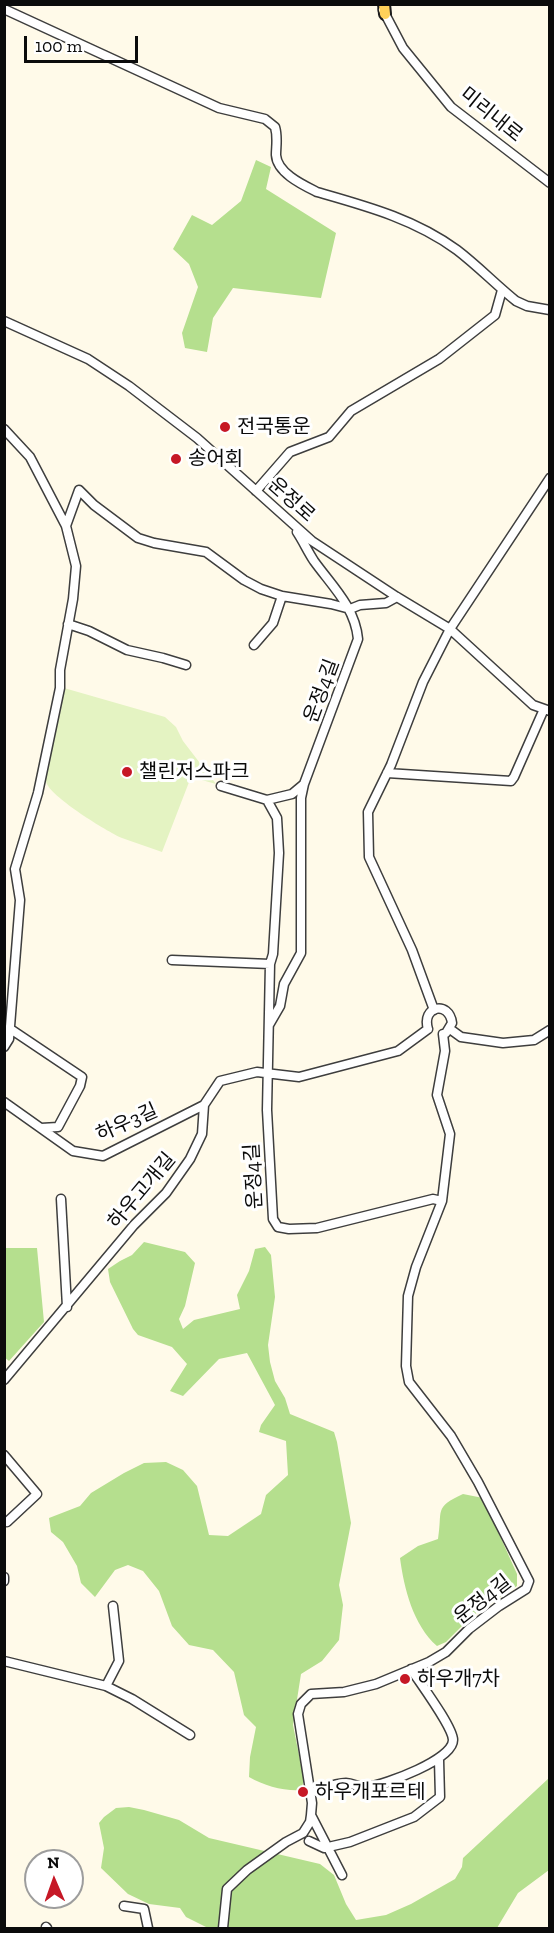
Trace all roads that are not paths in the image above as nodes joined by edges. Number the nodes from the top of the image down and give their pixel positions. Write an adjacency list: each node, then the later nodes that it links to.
1 (383, 8): 3 (street, 미리내로)
2 (4, 9): 4 (street)
3 (549, 183)
4 (502, 290): 5 (street); 9 (street)
5 (549, 310)
6 (4, 321): 9 (street, 운정로)
7 (4, 429): 11 (street)
8 (549, 478): 16 (street)
9 (256, 491): 10 (street, 운정로)
10 (293, 524): 13 (street, 운정로); 14 (street, 운정4길)
11 (66, 526): 12 (street); 15 (street)
12 (282, 597): 14 (street); 17 (street)
13 (397, 597): 14 (street); 16 (street, 운정로)
14 (350, 609): 21 (street, 운정4길)
15 (68, 624): 18 (street); 28 (street)
16 (450, 629): 19 (street, 운정로); 20 (street)
17 (254, 645)
18 (186, 665)
19 (547, 710): 20 (street)
20 (387, 773): 26 (street)
21 (304, 784): 23 (street); 27 (street, 운정4길)
22 (222, 786): 23 (street)
23 (267, 800): 25 (street, 운정4길)
24 (172, 960): 25 (street)
25 (270, 964): 27 (street, 운정4길)
26 (434, 1010): 29 (street); 31 (street)
27 (268, 1025): 33 (street, 운정4길)
28 (9, 1028): 32 (street); 36 (street)
29 (428, 1029): 31 (street); 33 (street)
30 (549, 1030): 31 (street)
31 (446, 1032): 38 (street, 운정4길)
32 (4, 1047)
33 (267, 1073): 35 (street); 38 (street, 운정4길)
34 (4, 1102): 36 (street, 하우3길)
35 (204, 1105): 36 (street, 하우3길); 39 (street, 하우고개길)
36 (41, 1128)
37 (61, 1199): 39 (street)
38 (442, 1201): 45 (street, 운정4길)
39 (67, 1307): 40 (street, 하우고개길)
40 (4, 1380)
41 (4, 1455): 42 (street)
42 (7, 1522)
43 (113, 1606): 46 (street)
44 (4, 1661): 46 (street)
45 (411, 1669): 48 (street); 49 (street, 운정4길)
46 (106, 1686): 47 (street)
47 (190, 1735)
48 (439, 1760): 49 (street); 52 (street)
49 (310, 1793): 50 (street, 운정4길)
50 (311, 1815): 52 (street, 운정4길); 56 (street)
51 (309, 1841): 52 (street)
52 (328, 1847): 53 (street, 운정4길)
53 (342, 1875)
54 (124, 1906): 55 (street)
55 (148, 1929)
56 (223, 1929)

